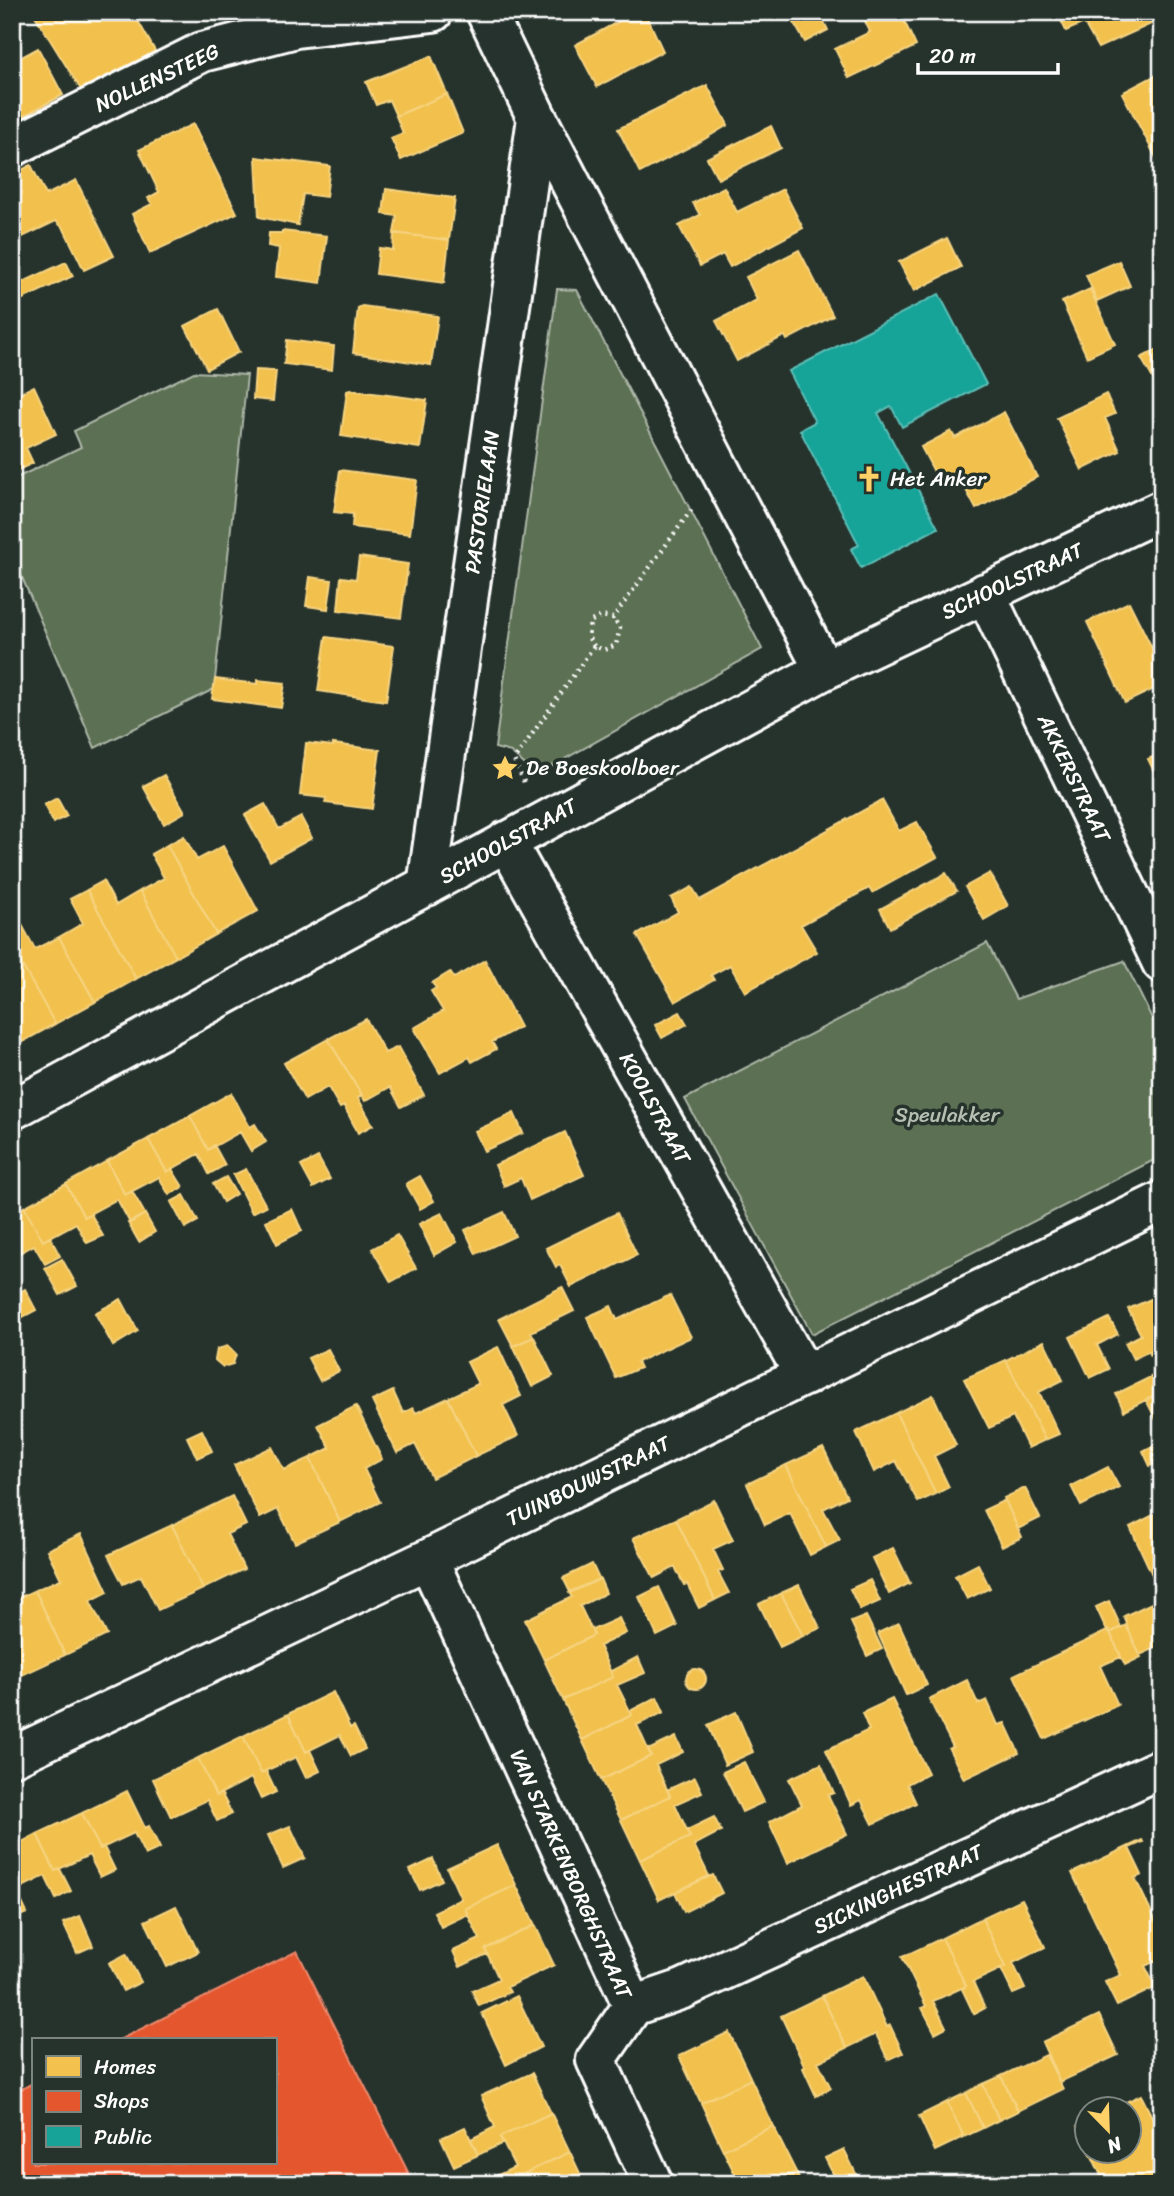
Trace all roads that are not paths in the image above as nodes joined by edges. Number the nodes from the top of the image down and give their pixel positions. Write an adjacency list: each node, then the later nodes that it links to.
1 (433, 12): 4 (street, NOLLENSTEEG)
2 (486, 12): 3 (street)
3 (537, 118): 7 (street); 9 (street, PASTORIELAAN)
4 (12, 147)
5 (1162, 510): 6 (street, SCHOOLSTRAAT)
6 (985, 593): 7 (street, SCHOOLSTRAAT); 10 (street, AKKERSTRAAT)
7 (824, 670): 8 (street, SCHOOLSTRAAT)
8 (506, 841): 9 (street, SCHOOLSTRAAT); 13 (street, KOOLSTRAAT)
9 (427, 886): 11 (street, SCHOOLSTRAAT)
10 (1162, 963)
11 (12, 1110)
12 (1162, 1201): 13 (street, TUINBOUWSTRAAT)
13 (805, 1376): 14 (street, TUINBOUWSTRAAT)
14 (428, 1559): 15 (street, TUINBOUWSTRAAT); 17 (street, VAN STARKENBORGHSTRAAT)
15 (12, 1756)
16 (1162, 1768): 17 (street, SICKINGHESTRAAT)
17 (633, 2006): 18 (street, VAN STARKENBORGHSTRAAT)
18 (653, 2184)

